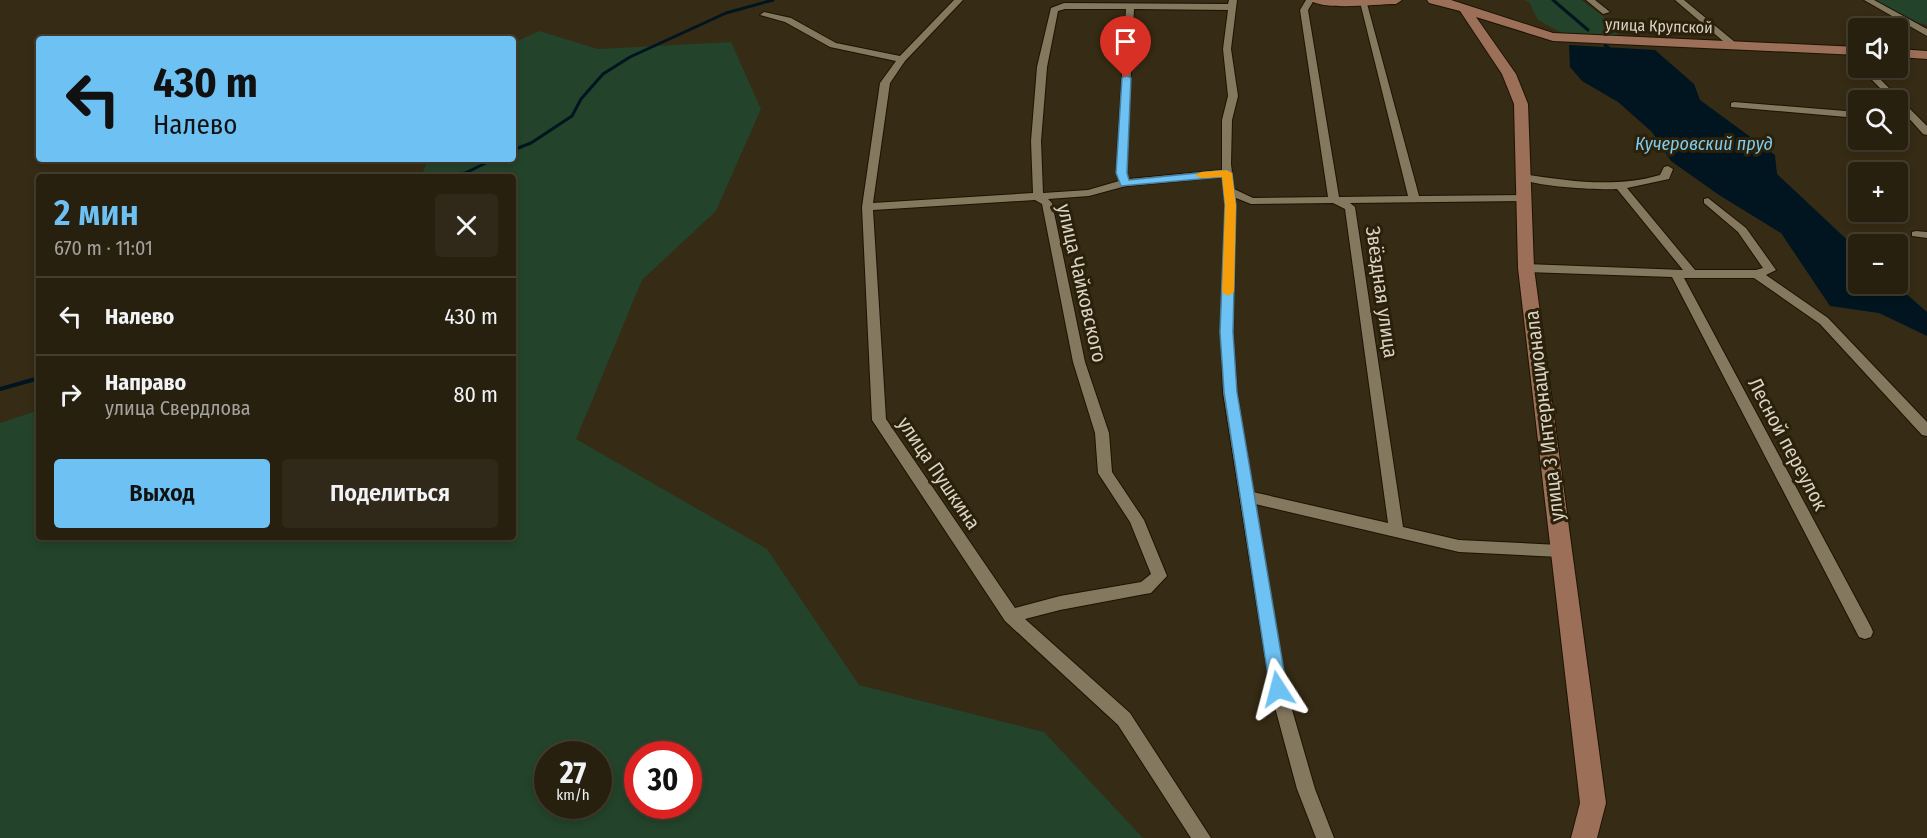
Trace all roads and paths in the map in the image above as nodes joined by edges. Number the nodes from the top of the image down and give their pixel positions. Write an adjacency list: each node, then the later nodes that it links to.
1 (959, 0): 20 (street, улица Пушкина)
2 (1310, 0): 39 (street)
3 (1317, 0): 9 (street)
4 (1396, 0): 9 (street)
5 (1433, 0): 11 (street)
6 (1590, 0): 13 (street)
7 (1679, 0): 16 (street)
8 (1868, 0): 15 (street)
9 (1364, 2): 37 (street)
10 (1232, 4): 12 (street, улица Чайковского); 31 (street)
11 (1461, 4): 16 (street, улица Крупской); 32 (street, улица 3 Интернационала)
12 (1130, 7): 33 (street); 36 (street, улица Чайковского)
13 (1606, 12)
14 (764, 15): 20 (street)
15 (1927, 33)
16 (1733, 45): 17 (street, улица Крупской)
17 (1848, 51)
18 (1908, 54): 19 (street)
19 (1927, 55)
20 (902, 59): 41 (street, улица Пушкина)
21 (1874, 78): 22 (street)
22 (1886, 90)
23 (1734, 105): 25 (street)
24 (1908, 111): 27 (street)
25 (1848, 114)
26 (1908, 119): 27 (street)
27 (1916, 119): 28 (street); 29 (street)
28 (1927, 120)
29 (1927, 132)
30 (1668, 168): 34 (street)
31 (1227, 173): 33 (street); 35 (street)
32 (1524, 177): 34 (street); 38 (street, улица 3 Интернационала)
33 (1125, 183): 36 (street)
34 (1619, 185): 44 (street)
35 (1229, 191): 39 (street); 47 (street)
36 (1038, 197): 41 (street); 50 (street, улица Чайковского)
37 (1414, 198): 38 (street); 39 (street)
38 (1524, 198): 42 (street, улица 3 Интернационала)
39 (1334, 200): 48 (street, Звёздная улица)
40 (1708, 201): 45 (street)
41 (867, 207): 50 (street, улица Пушкина)
42 (1526, 268): 43 (street); 49 (street, улица 3 Интернационала)
43 (1676, 274): 44 (street); 51 (street, Лесной переулок)
44 (1692, 274): 45 (street)
45 (1757, 274): 46 (street)
46 (1927, 431)
47 (1247, 496): 48 (street); 53 (street)
48 (1396, 530): 49 (street)
49 (1560, 551): 54 (street, улица 3 Интернационала)
50 (1011, 616): 52 (street, улица Пушкина)
51 (1865, 632)
52 (1202, 838)
53 (1325, 838)
54 (1584, 838)

